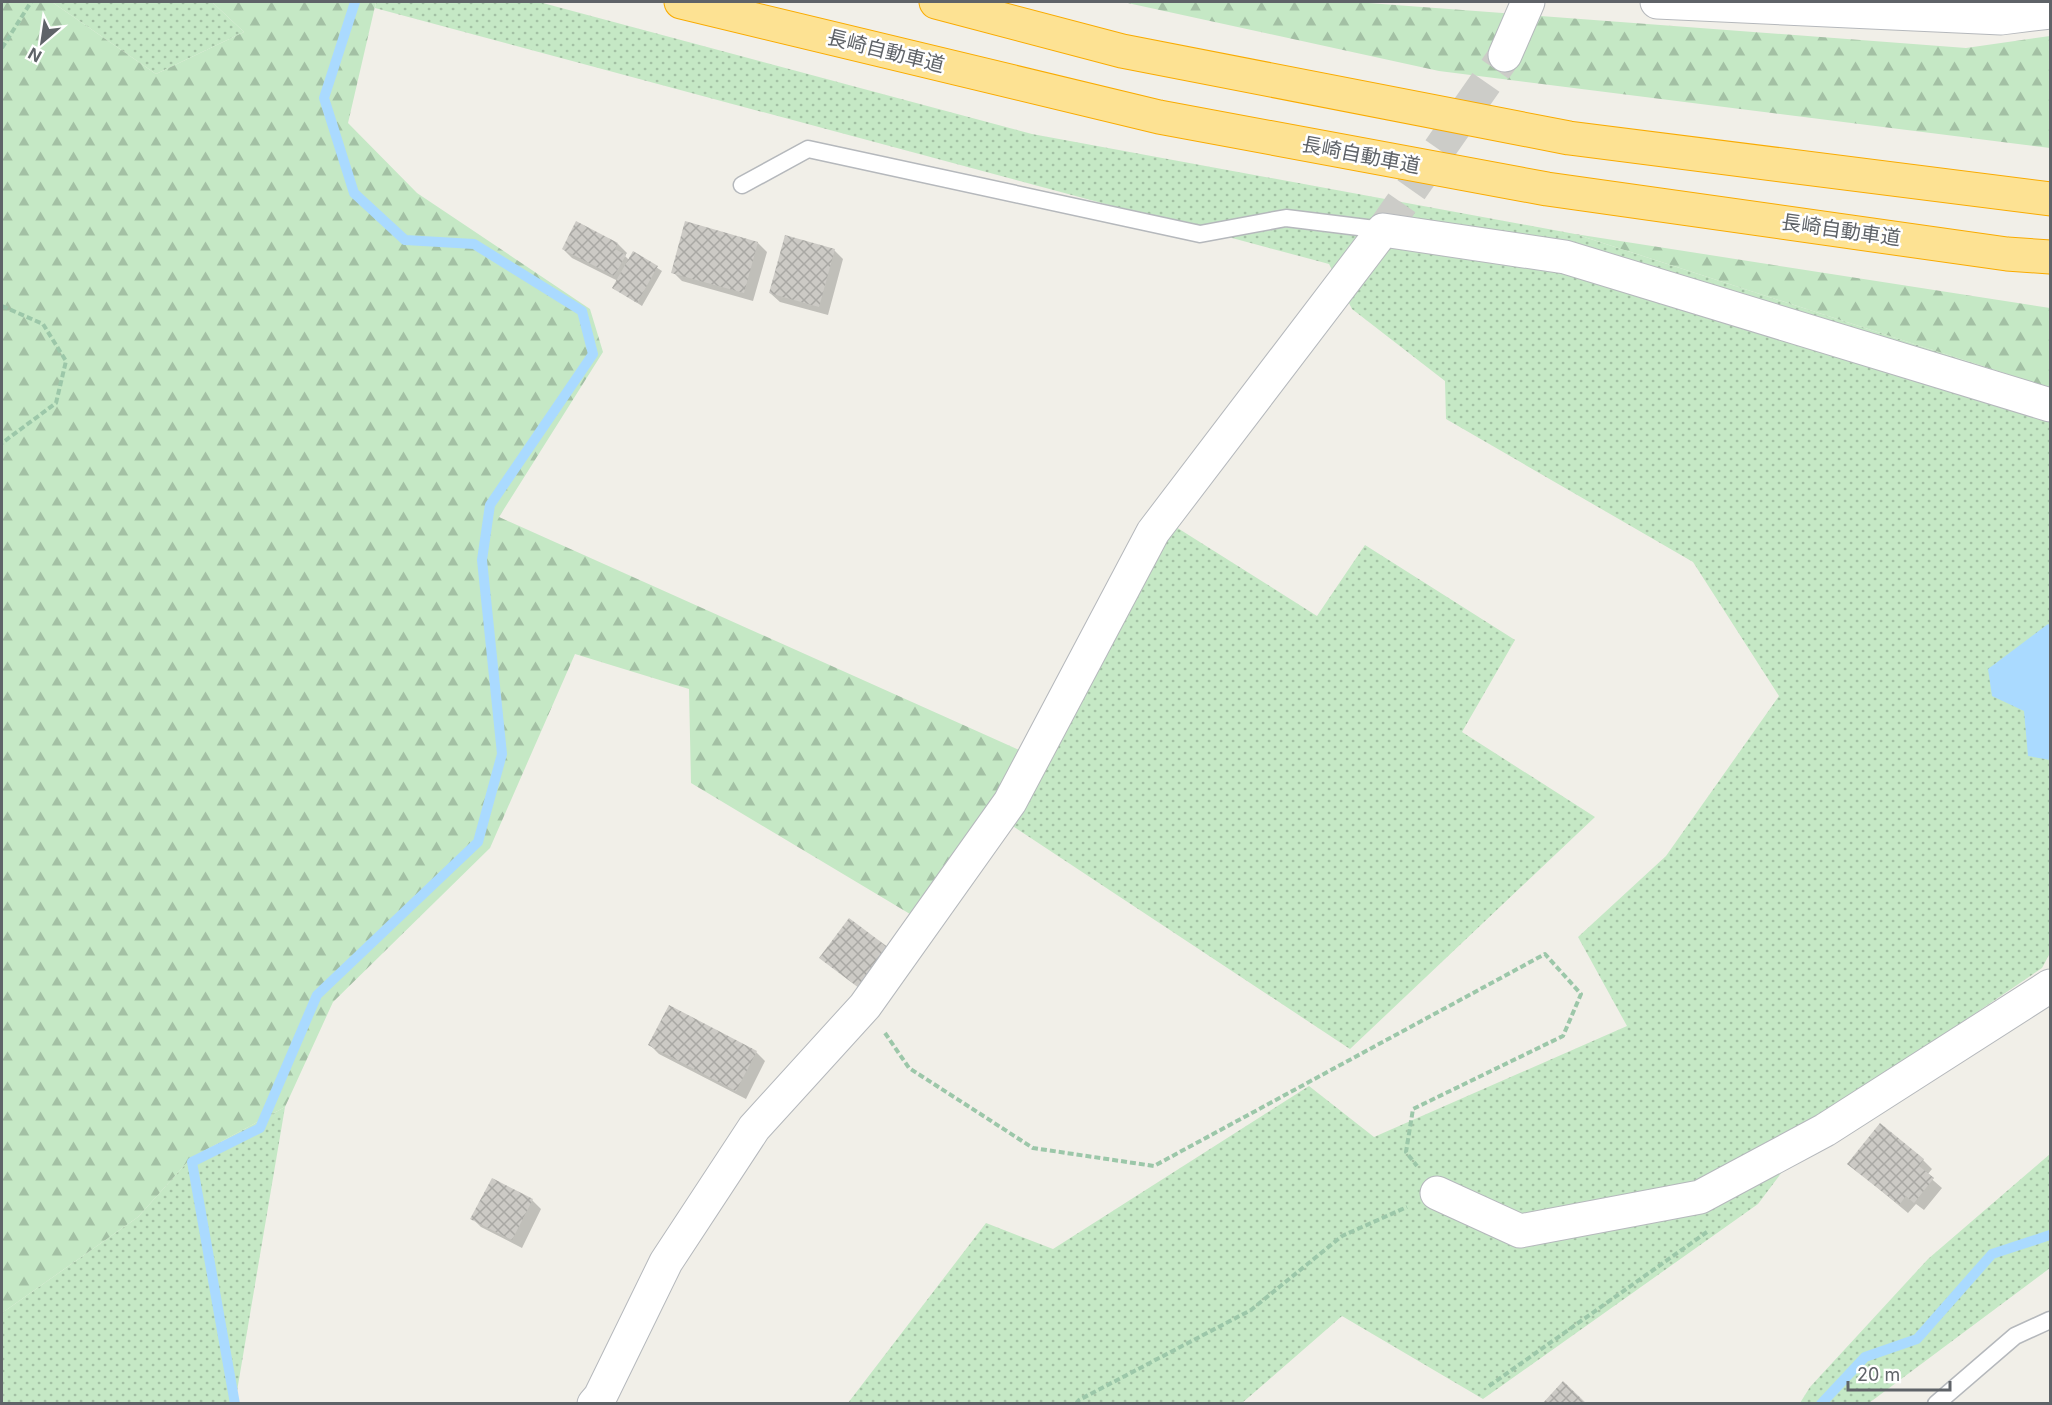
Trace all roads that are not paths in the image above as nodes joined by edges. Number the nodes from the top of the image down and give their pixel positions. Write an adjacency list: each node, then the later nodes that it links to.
1 (681, 2): 10 (highway, 長崎自動車道)
2 (936, 2): 8 (highway)
3 (1528, 2): 6 (street)
4 (1657, 2): 5 (street)
5 (2050, 12)
6 (1505, 55)
7 (742, 185): 9 (lane)
8 (2050, 199)
9 (1383, 230): 11 (street); 15 (street)
10 (2050, 257)
11 (2050, 405)
12 (2050, 986): 13 (street)
13 (1437, 1193)
14 (2050, 1320): 16 (lane)
15 (594, 1404)
16 (1936, 1404)

